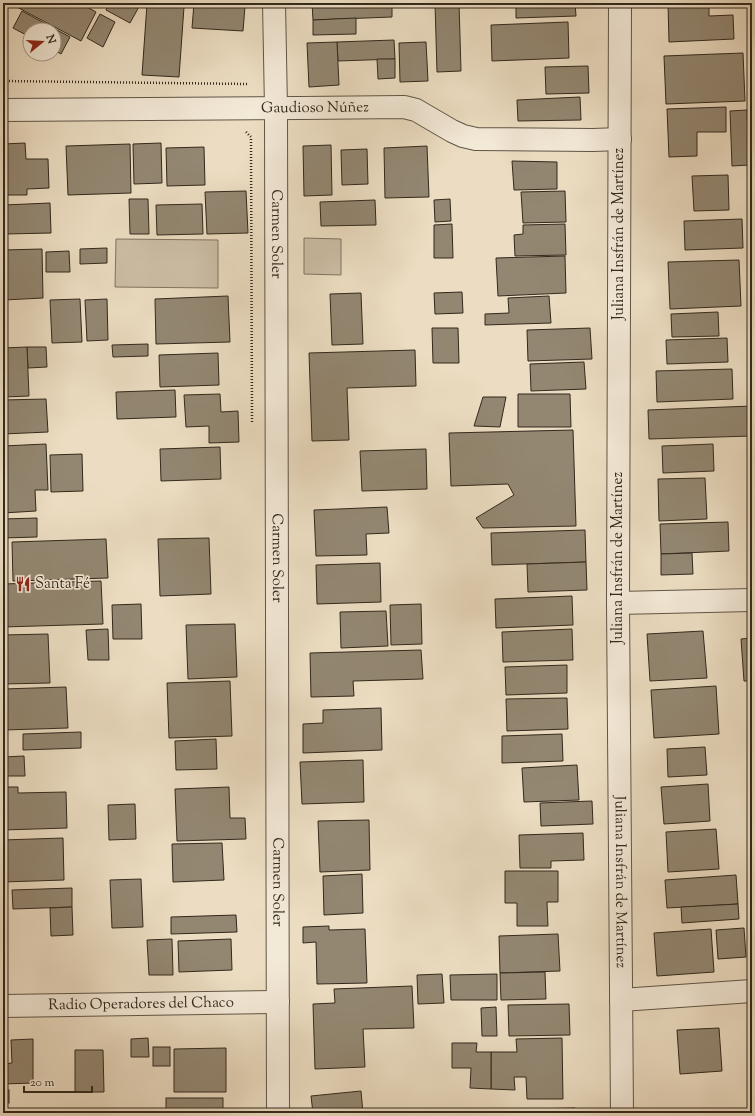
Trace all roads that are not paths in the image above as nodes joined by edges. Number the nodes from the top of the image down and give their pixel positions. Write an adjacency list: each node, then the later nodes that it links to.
1 (274, 3): 3 (street, Carmen Soler)
2 (620, 3): 5 (street, Juliana Insfrán de Martínez)
3 (276, 108): 4 (street, Gaudioso Núñez); 5 (street, Gaudioso Núñez); 10 (street, Carmen Soler)
4 (3, 110)
5 (620, 138): 7 (street, Juliana Insfrán de Martínez)
6 (752, 600): 7 (street)
7 (618, 603): 9 (street, Juliana Insfrán de Martínez)
8 (752, 991): 9 (street)
9 (621, 1000): 13 (street, Juliana Insfrán de Martínez)
10 (278, 1002): 11 (street, Radio Operadores del Chaco); 12 (street, Carmen Soler)
11 (3, 1006)
12 (278, 1113)
13 (622, 1113)

